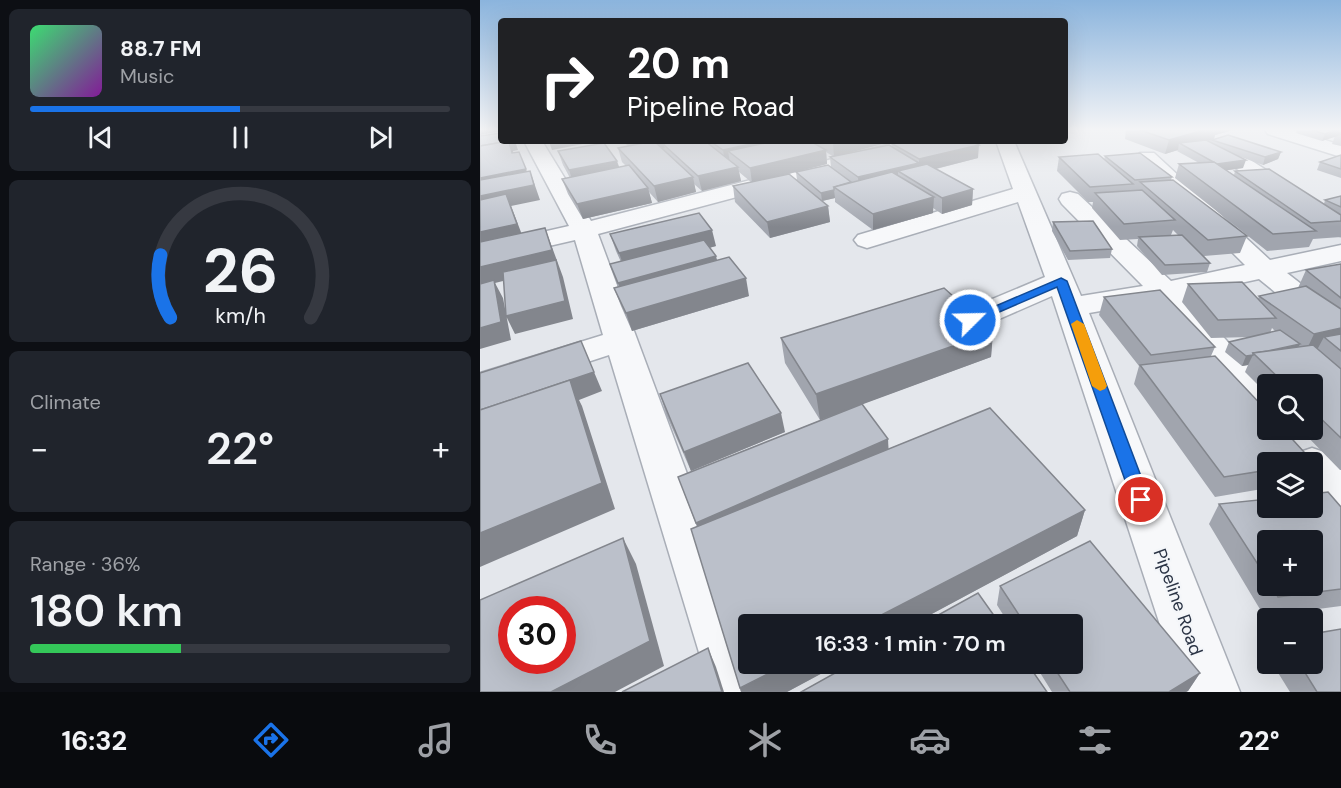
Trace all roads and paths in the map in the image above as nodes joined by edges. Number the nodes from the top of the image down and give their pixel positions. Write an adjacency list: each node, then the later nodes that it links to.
1 (545, 162): 9 (street)
2 (843, 162): 9 (street)
3 (1014, 162): 6 (street, Pipeline Road)
4 (1153, 162): 13 (street)
5 (1240, 162): 8 (street)
6 (1026, 192): 10 (street); 15 (street, Pipeline Road)
7 (1070, 200): 14 (street)
8 (1341, 229)
9 (584, 230): 12 (street); 18 (street)
10 (867, 240)
11 (1341, 253): 13 (street)
12 (480, 254)
13 (1263, 268): 14 (street); 17 (street)
14 (1166, 291): 15 (street); 20 (street)
15 (1066, 294): 16 (street); 26 (street, Pipeline Road)
16 (970, 320)
17 (1341, 330)
18 (620, 341): 19 (street); 25 (street)
19 (480, 385)
20 (1257, 398)
21 (1292, 440): 22 (street)
22 (1302, 452)
23 (1323, 476): 24 (street)
24 (1341, 498)
25 (740, 692)
26 (1211, 692)

